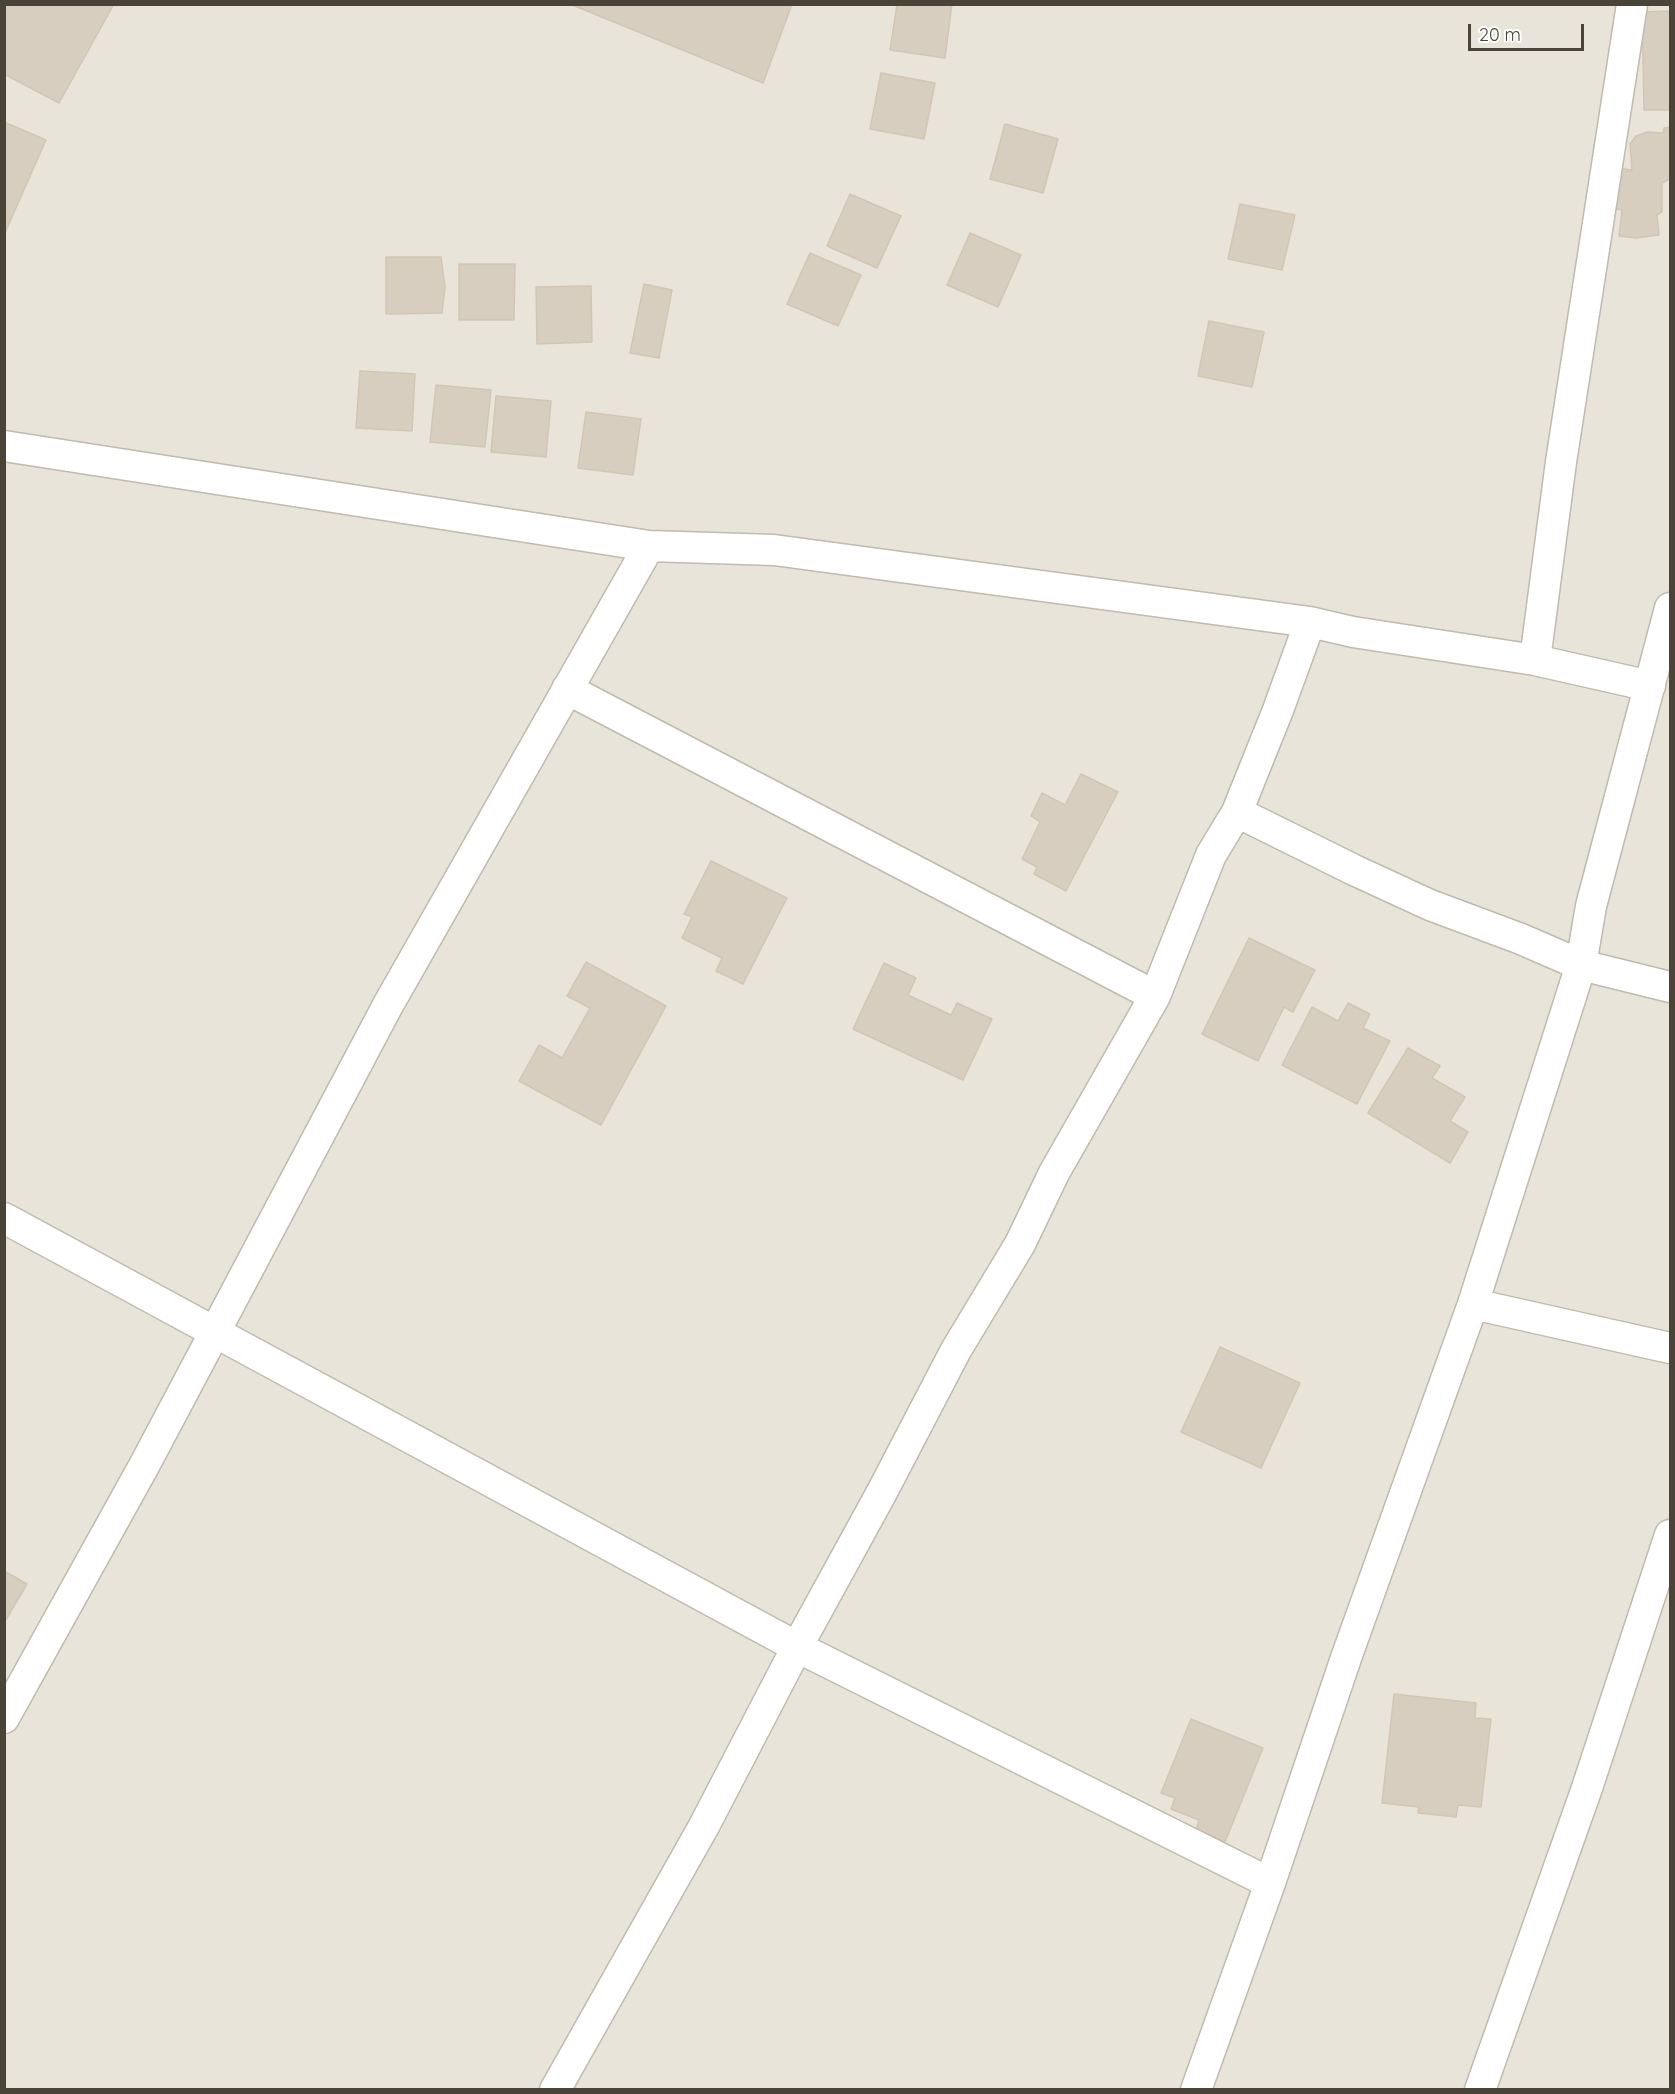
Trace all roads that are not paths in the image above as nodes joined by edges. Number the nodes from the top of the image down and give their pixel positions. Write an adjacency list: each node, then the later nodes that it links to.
1 (1632, 4): 6 (street)
2 (4, 446): 3 (street)
3 (649, 546): 5 (street); 8 (street)
4 (1671, 608): 7 (street)
5 (1310, 622): 6 (street); 9 (street)
6 (1535, 660): 7 (street)
7 (1650, 686): 10 (street)
8 (567, 689): 12 (street); 15 (street)
9 (1237, 812): 10 (street); 12 (street)
10 (1581, 965): 11 (street); 14 (street)
11 (1671, 987)
12 (1155, 996): 18 (street)
13 (4, 1218): 15 (street)
14 (1473, 1304): 16 (street); 20 (street)
15 (215, 1330): 18 (street); 19 (street)
16 (1671, 1348)
17 (1671, 1535): 23 (street)
18 (797, 1647): 20 (street); 21 (street)
19 (4, 1718)
20 (1270, 1883): 22 (street)
21 (555, 2090)
22 (1196, 2090)
23 (1480, 2090)

